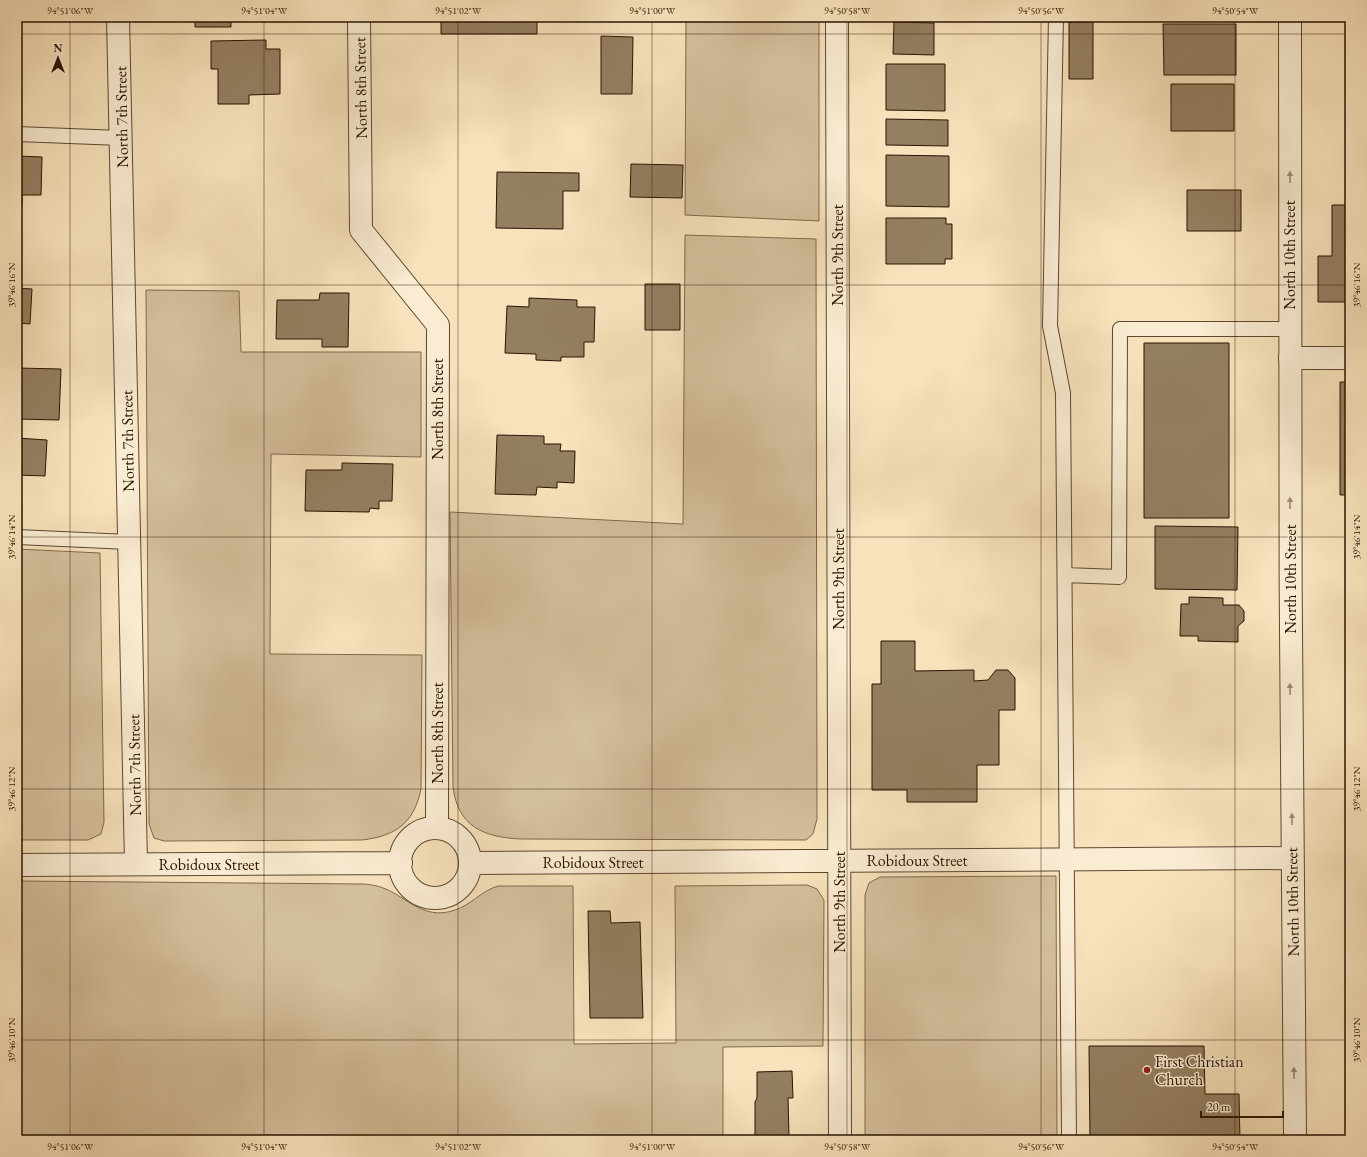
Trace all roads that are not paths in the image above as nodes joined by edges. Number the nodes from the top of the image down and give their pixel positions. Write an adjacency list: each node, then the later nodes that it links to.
1 (118, 17): 7 (street, North 7th Street)
2 (359, 17): 14 (street, North 8th Street)
3 (837, 17): 17 (street, North 9th Street)
4 (1056, 17): 13 (lane)
5 (1290, 17): 8 (street, North 10th Street, one-way to 5)
6 (17, 134): 7 (lane)
7 (121, 138): 12 (street, North 7th Street)
8 (1289, 329): 9 (street, North 10th Street); 13 (lane)
9 (1290, 358): 10 (street); 15 (street, North 10th Street, one-way to 9)
10 (1350, 358)
11 (17, 537): 12 (lane)
12 (129, 542): 20 (street, North 7th Street)
13 (1065, 575): 16 (lane)
14 (437, 828): 18 (street); 19 (street)
15 (1292, 858): 16 (street, Robidoux Street); 24 (street, North 10th Street, one-way to 15)
16 (1068, 860): 17 (street, Robidoux Street); 23 (lane)
17 (839, 861): 19 (street, Robidoux Street); 22 (street, North 9th Street)
18 (401, 863): 19 (street); 20 (street, Robidoux Street)
19 (470, 863)
20 (136, 864): 21 (street, Robidoux Street)
21 (17, 865)
22 (840, 1140)
23 (1069, 1140)
24 (1295, 1140)

